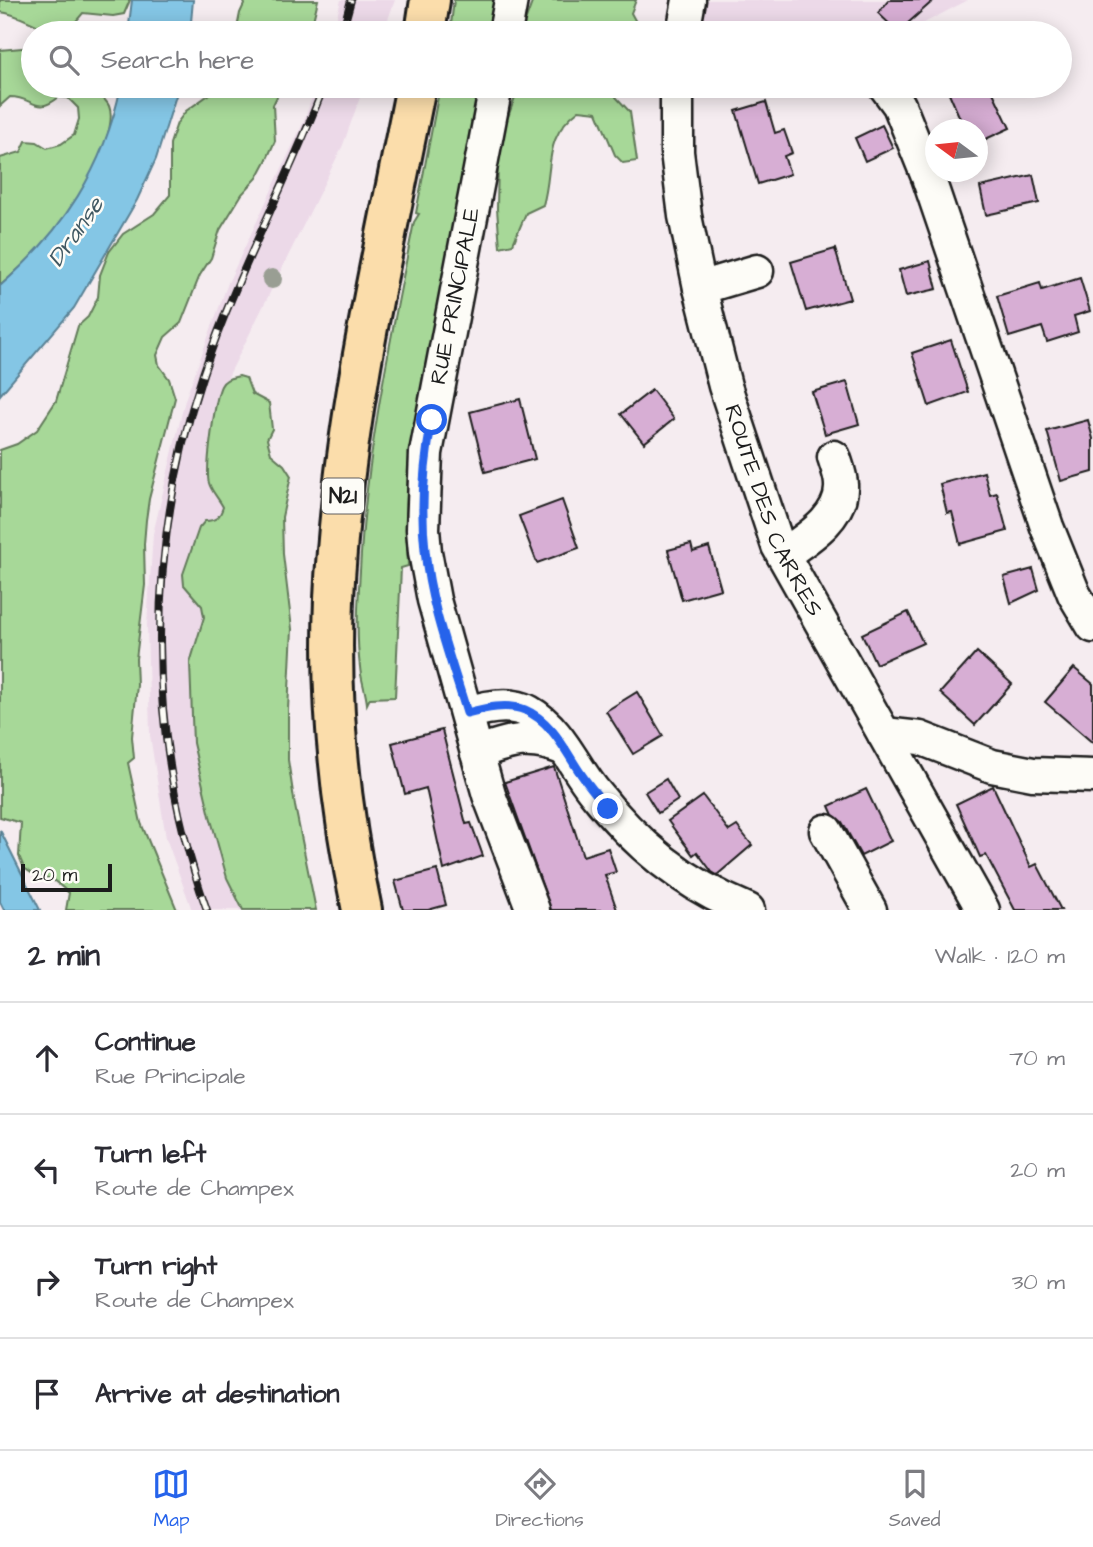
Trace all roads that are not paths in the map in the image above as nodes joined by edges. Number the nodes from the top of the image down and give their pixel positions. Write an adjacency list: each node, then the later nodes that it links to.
1 (430, 0): 4 (main road)
2 (511, 0): 5 (street)
3 (689, 0): 6 (street)
4 (427, 21)
5 (507, 21)
6 (685, 21)
7 (414, 98): 22 (main road, N21)
8 (494, 98): 16 (street, RUE PRINCIPALE)
9 (682, 98): 12 (street, ROUTE DES CARRES)
10 (893, 98): 15 (street)
11 (757, 271): 12 (street)
12 (700, 288): 14 (street, ROUTE DES CARRES)
13 (834, 457): 14 (street)
14 (783, 555): 17 (street, ROUTE DES CARRES)
15 (1093, 626)
16 (467, 713): 18 (street); 19 (street, RUE PRINCIPALE)
17 (884, 734): 20 (street); 26 (street, ROUTE DES CARRES)
18 (565, 749): 19 (street); 24 (street)
19 (477, 752): 23 (street, RUE PRINCIPALE)
20 (1093, 776)
21 (826, 831): 25 (street)
22 (362, 910)
23 (533, 910)
24 (748, 910)
25 (870, 910)
26 (983, 910)

